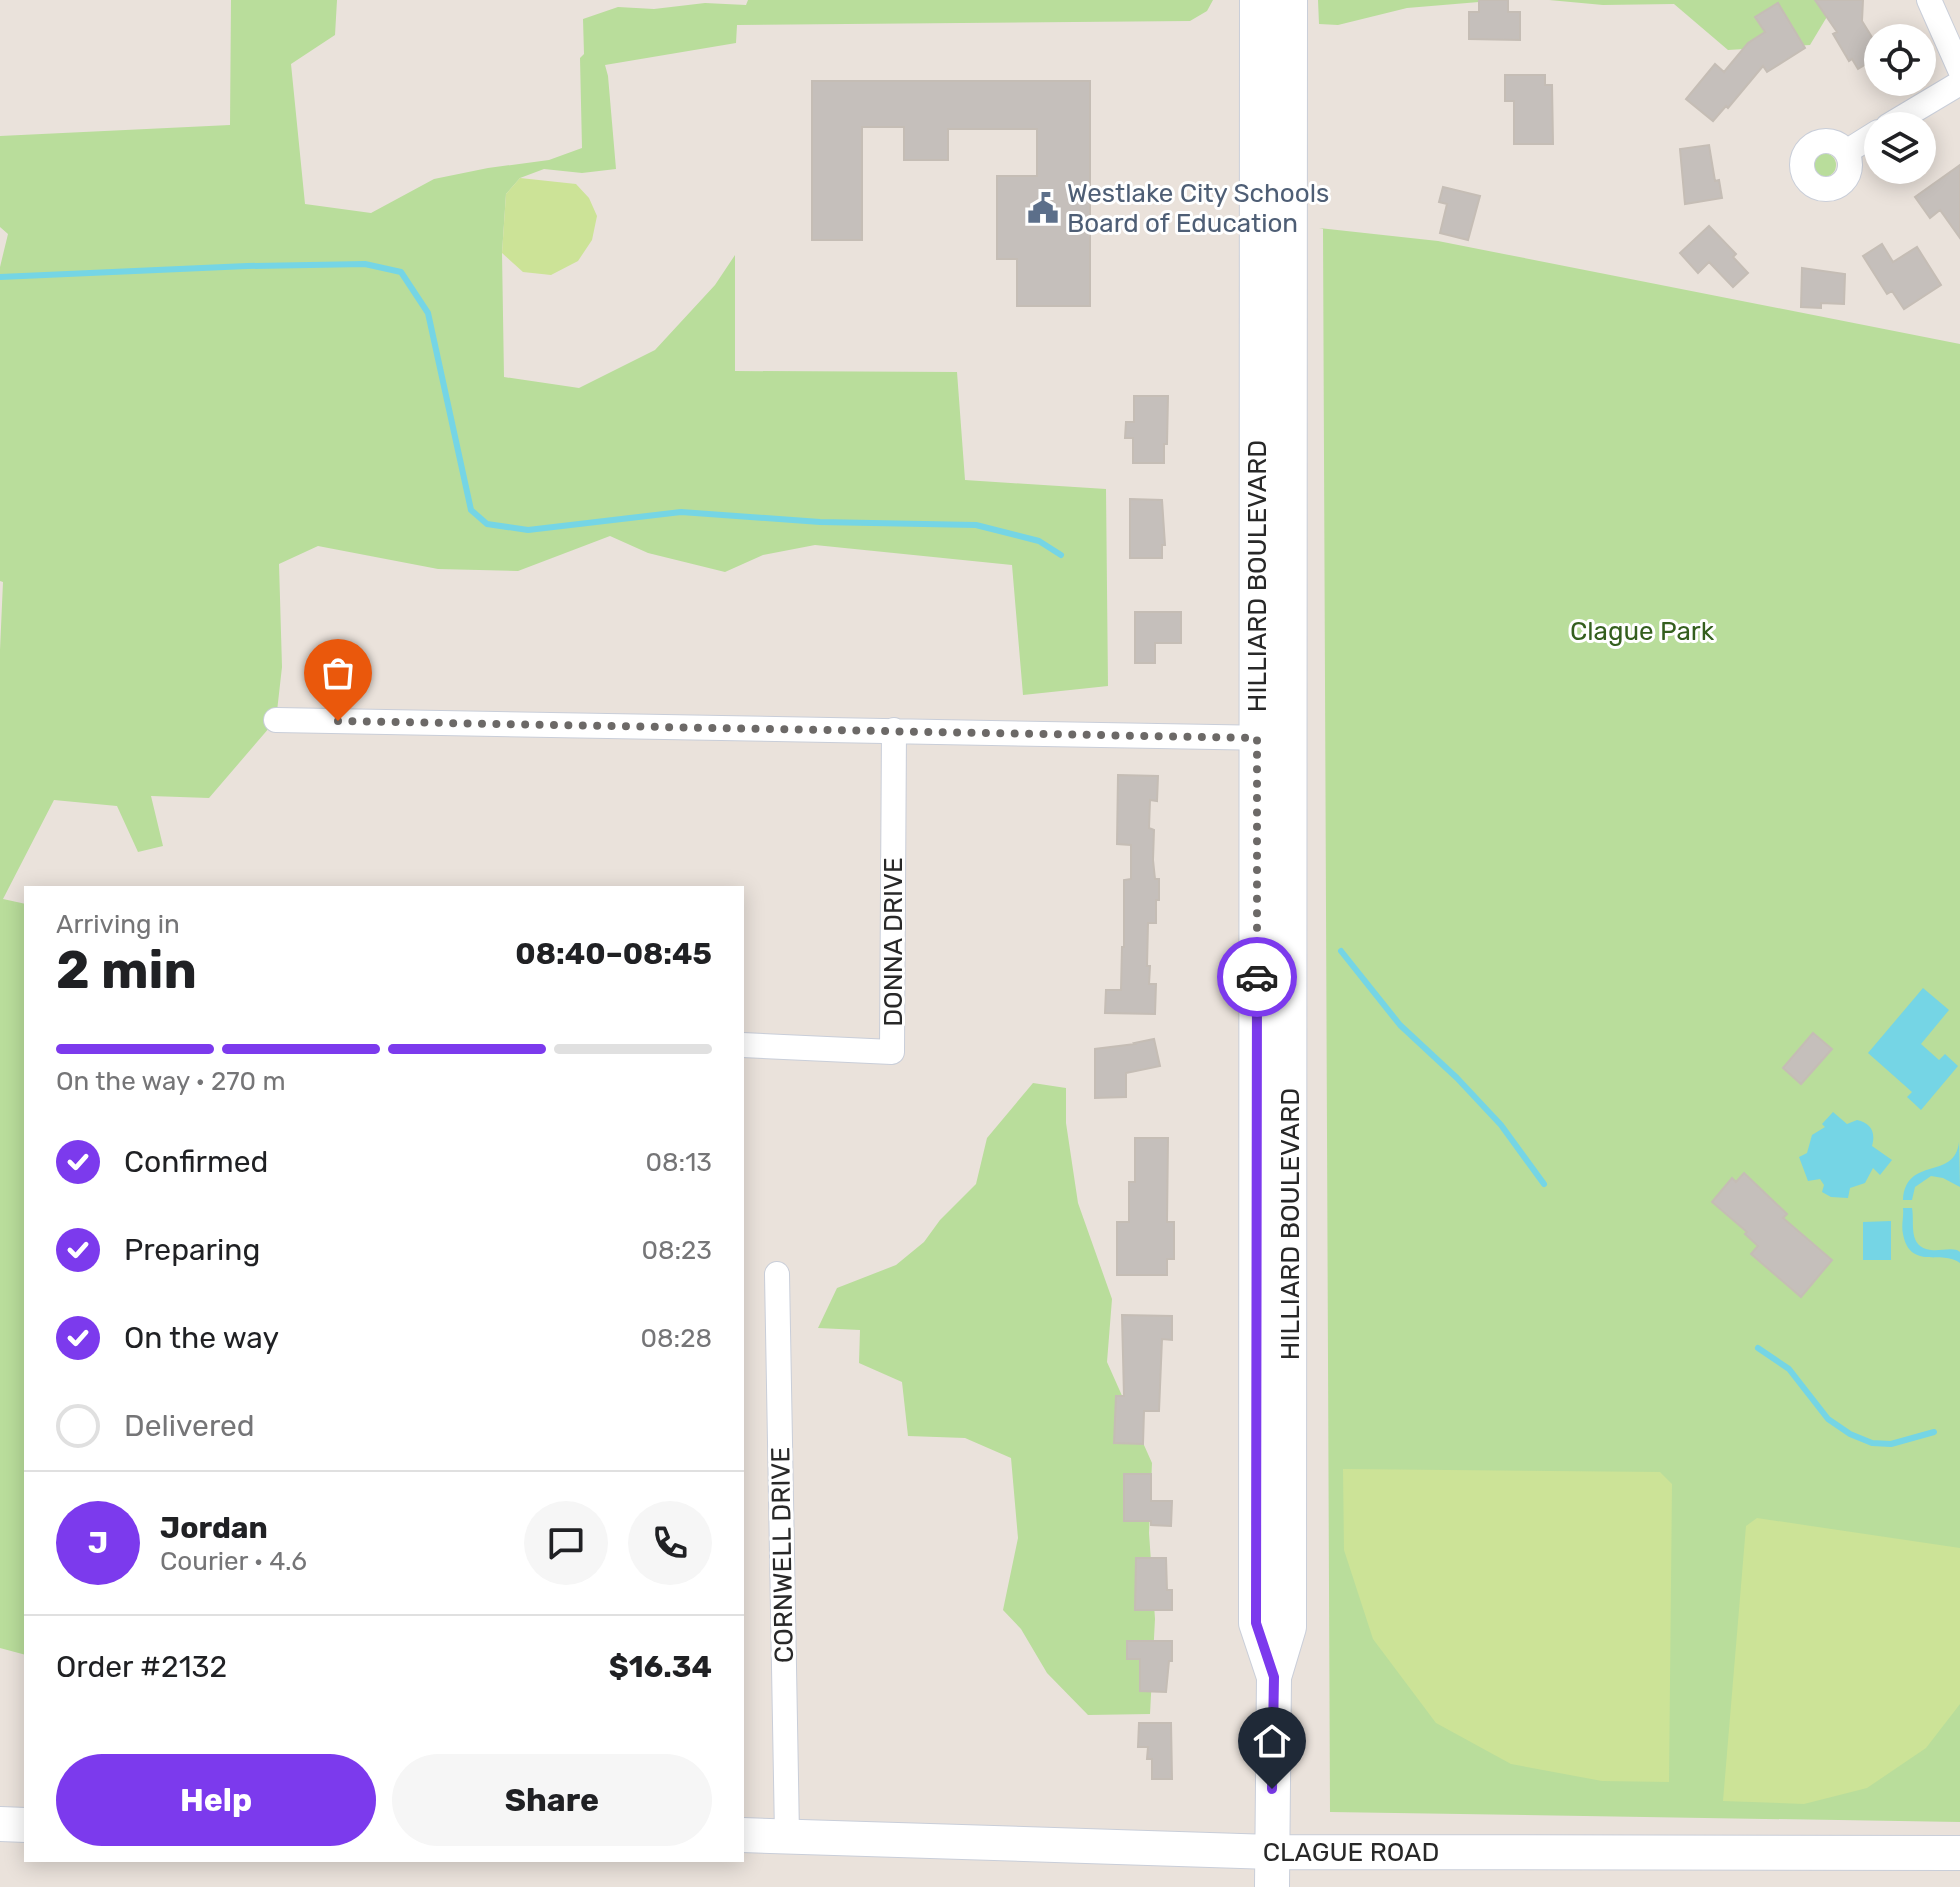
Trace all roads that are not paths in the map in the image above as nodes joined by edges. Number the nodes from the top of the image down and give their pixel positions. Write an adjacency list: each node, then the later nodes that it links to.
1 (1257, 0): 11 (main road, HILLIARD BOULEVARD)
2 (1290, 0): 11 (main road, HILLIARD BOULEVARD)
3 (1929, 0): 4 (street)
4 (1960, 70)
5 (1960, 83): 6 (street)
6 (1911, 112)
7 (1864, 141): 8 (street)
8 (1846, 152)
9 (276, 720): 10 (street)
10 (894, 730): 11 (street); 12 (street, DONNA DRIVE)
11 (1273, 738): 18 (main road, HILLIARD BOULEVARD)
12 (744, 1045)
13 (777, 1274): 17 (street, CORNWELL DRIVE)
14 (0, 1824): 15 (main road)
15 (24, 1825)
16 (744, 1835): 17 (main road, CLAGUE ROAD)
17 (787, 1835): 18 (main road, CLAGUE ROAD)
18 (1272, 1852): 19 (main road, CLAGUE ROAD); 20 (main road, HILLIARD BOULEVARD)
19 (1960, 1853)
20 (1272, 1887)

